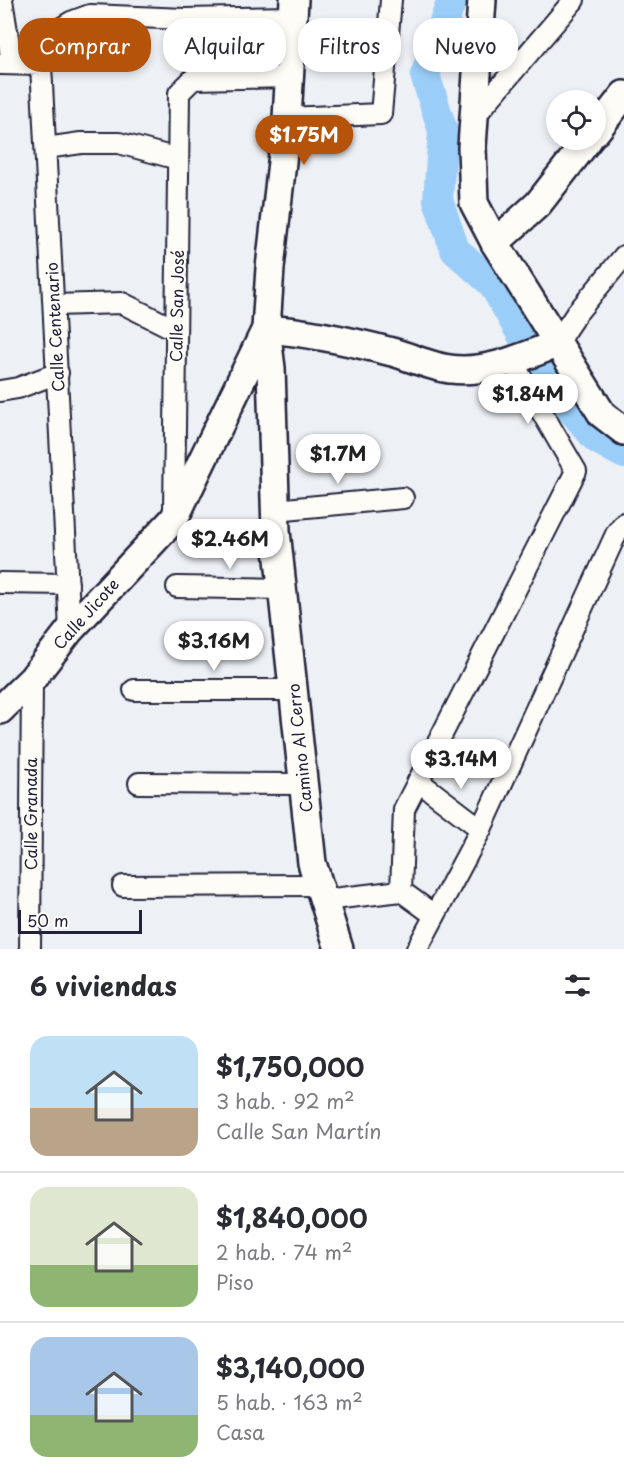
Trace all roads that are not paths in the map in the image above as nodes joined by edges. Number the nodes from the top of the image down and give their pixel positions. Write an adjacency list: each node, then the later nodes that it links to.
1 (2, 0): 9 (street)
2 (391, 0): 14 (street)
3 (482, 0): 13 (main road)
4 (574, 0): 13 (street)
5 (90, 8): 7 (street); 8 (street)
6 (294, 8): 7 (street); 11 (main road)
7 (186, 9)
8 (76, 18)
9 (6, 64)
10 (41, 72): 16 (street, Calle Centenario)
11 (289, 77): 14 (main road); 18 (street, Calle San José)
12 (624, 95): 15 (main road)
13 (475, 116): 19 (main road)
14 (287, 118): 22 (main road)
15 (606, 118)
16 (46, 148): 18 (street); 21 (street, Calle Centenario)
17 (580, 150): 19 (main road)
18 (178, 159): 23 (street, Calle San José)
19 (495, 243): 24 (main road)
20 (624, 256): 24 (street)
21 (54, 304): 23 (street); 26 (street, Calle Centenario)
22 (266, 328): 25 (main road); 30 (main road, Camino Al Cerro); 31 (main road, Calle Jicote)
23 (176, 330): 31 (street, Calle San José)
24 (556, 344): 25 (main road); 28 (main road)
25 (512, 361): 42 (street)
26 (58, 373): 27 (street); 34 (street, Calle Centenario)
27 (0, 391)
28 (624, 431)
29 (403, 498): 30 (street)
30 (276, 510): 36 (main road, Camino Al Cerro)
31 (174, 519): 37 (main road, Calle Jicote)
32 (624, 523): 45 (street)
33 (0, 584): 34 (street)
34 (68, 584): 37 (street, Calle Centenario)
35 (177, 587): 36 (street)
36 (283, 590): 40 (main road, Camino Al Cerro)
37 (70, 630): 38 (main road, Calle Jicote)
38 (32, 678): 41 (main road, Calle Jicote); 50 (street, Calle Granada)
39 (134, 690): 40 (street)
40 (294, 690): 44 (main road, Camino Al Cerro)
41 (0, 710)
42 (418, 781): 45 (street); 47 (street)
43 (140, 783): 44 (street)
44 (304, 784): 48 (main road, Camino Al Cerro)
45 (481, 829): 49 (street)
46 (123, 886): 48 (street)
47 (401, 891): 48 (street); 49 (street)
48 (321, 893): 51 (main road, Camino Al Cerro)
49 (434, 915): 52 (street)
50 (30, 949)
51 (339, 949)
52 (417, 949)

